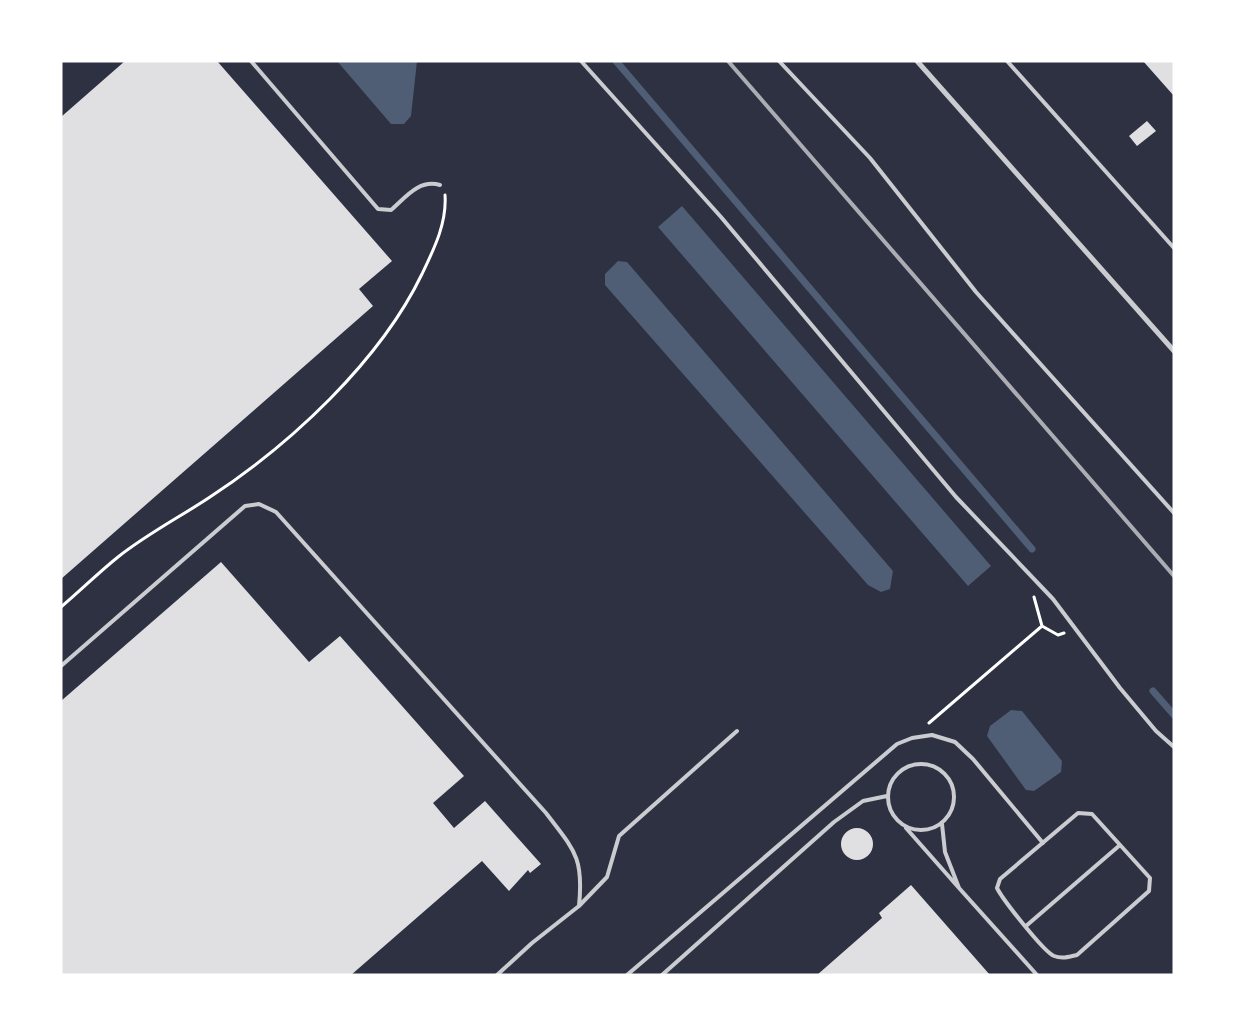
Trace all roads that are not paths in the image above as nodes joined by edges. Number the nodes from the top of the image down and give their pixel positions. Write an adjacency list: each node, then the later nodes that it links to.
1 (251, 61): 6 (lane)
2 (581, 61): 12 (lane)
3 (779, 61): 9 (lane)
4 (917, 61): 8 (street)
5 (1007, 61): 7 (lane)
6 (440, 185)
7 (1174, 248)
8 (1174, 351)
9 (1174, 513)
10 (61, 666): 19 (lane)
11 (737, 731): 19 (lane)
12 (1174, 747)
13 (887, 796): 14 (lane); 15 (lane); 23 (lane)
14 (942, 824): 15 (lane); 18 (lane)
15 (906, 828): 18 (lane)
16 (1043, 843): 17 (lane); 20 (lane); 22 (lane)
17 (1120, 845): 20 (lane); 20 (lane)
18 (959, 888): 24 (lane)
19 (580, 906): 21 (lane)
20 (1026, 926)
21 (497, 975)
22 (627, 975)
23 (662, 975)
24 (1037, 975)

